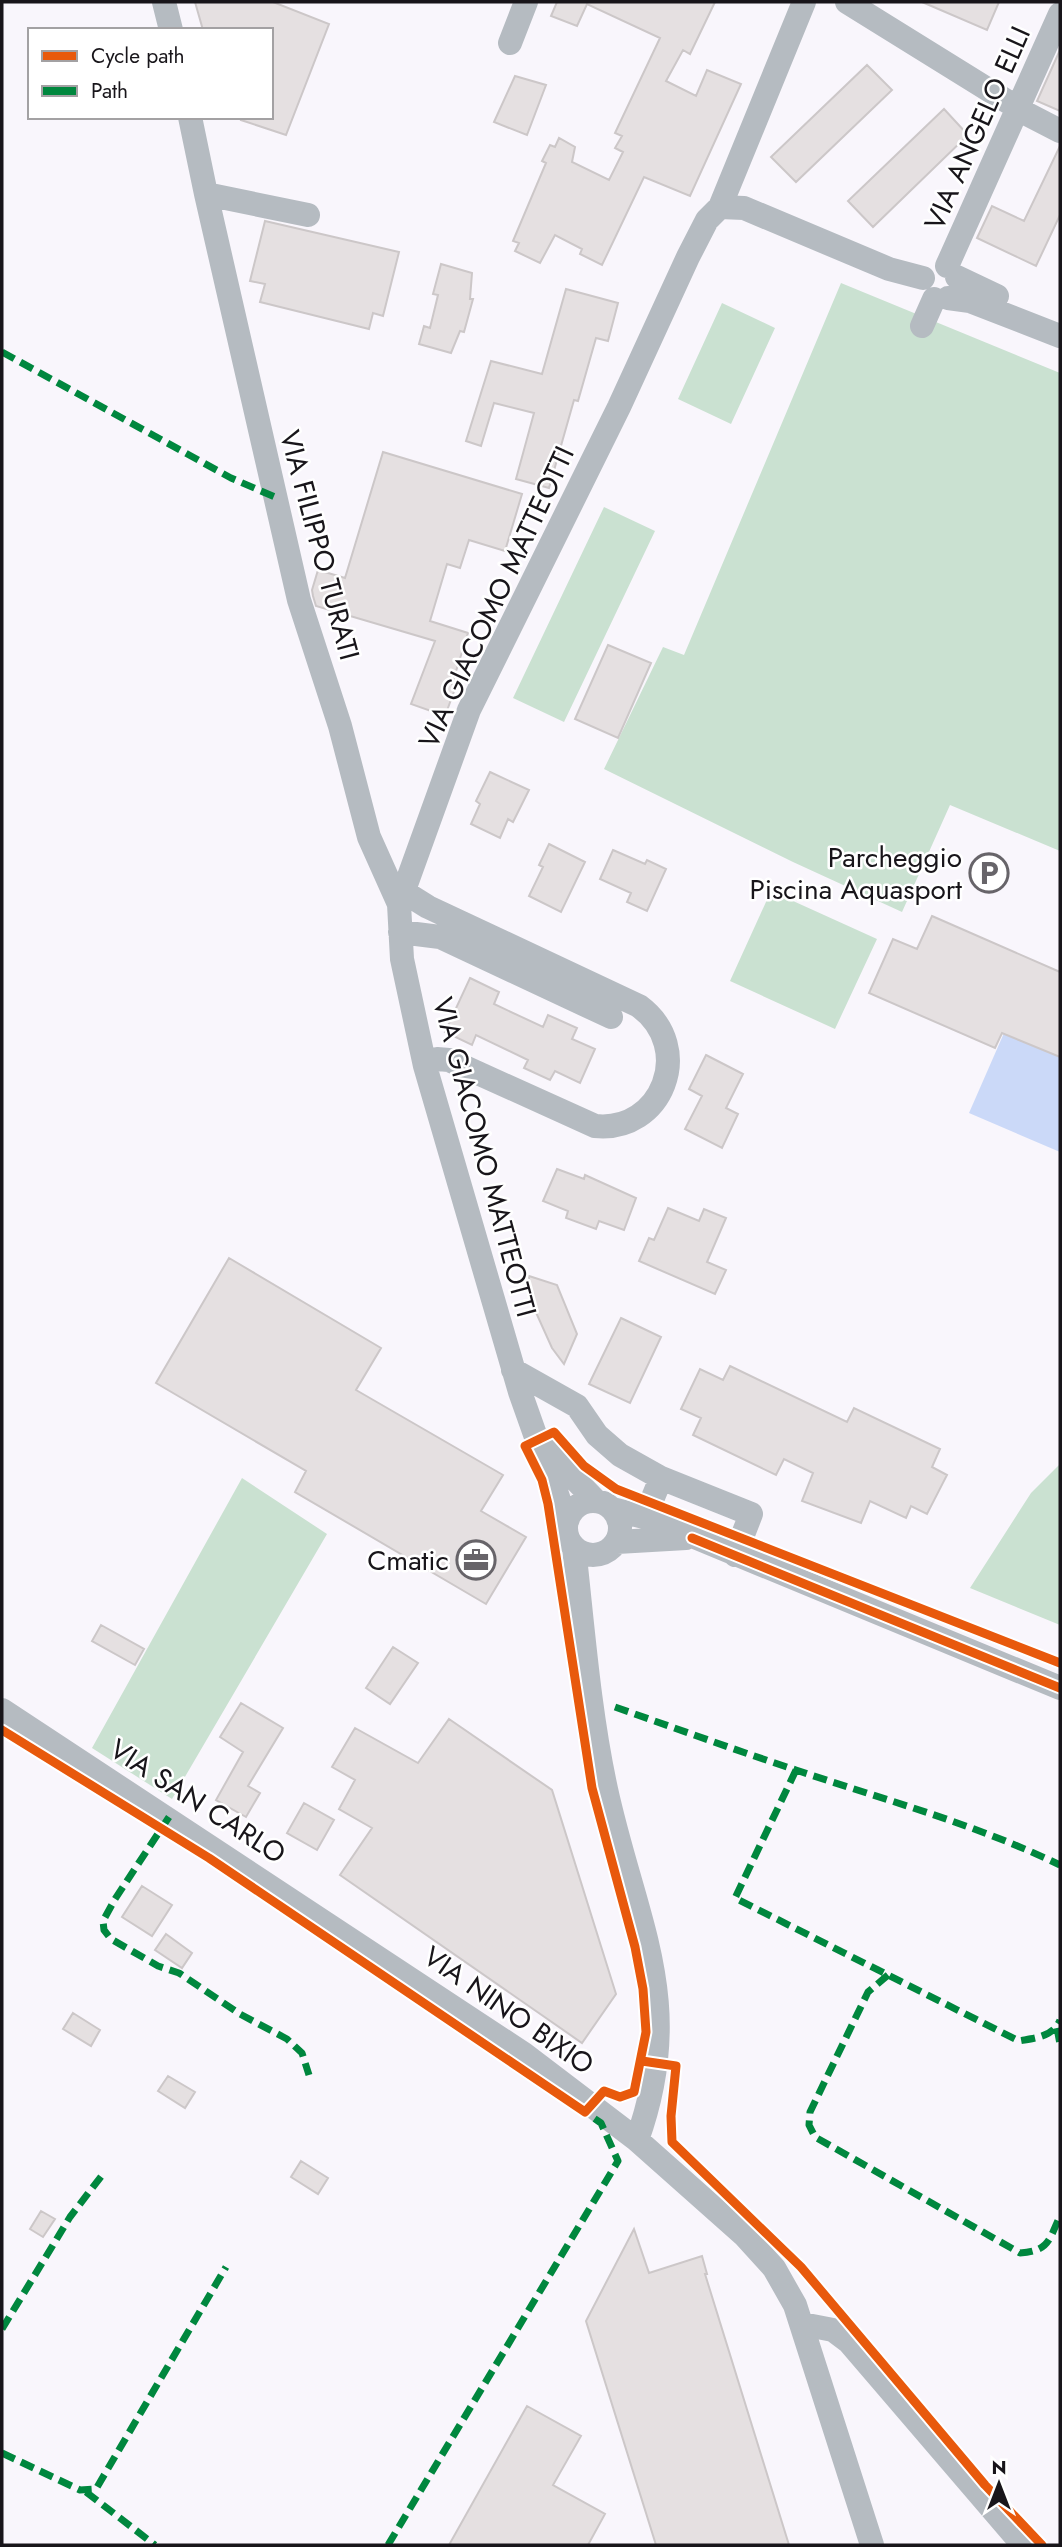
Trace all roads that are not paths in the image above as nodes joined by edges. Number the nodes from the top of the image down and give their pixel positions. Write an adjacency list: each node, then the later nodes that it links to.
1 (164, 2): 6 (street)
2 (526, 2): 7 (street)
3 (804, 2): 12 (street, VIA GIACOMO MATTEOTTI)
4 (847, 2): 8 (street)
5 (1060, 14): 8 (street, VIA ANGELO ELLI)
6 (170, 28)
7 (510, 43)
8 (1017, 107): 10 (street); 14 (street, VIA ANGELO ELLI)
9 (190, 119): 11 (street, VIA FILIPPO TURATI)
10 (1060, 131)
11 (206, 194): 13 (street); 18 (street, VIA FILIPPO TURATI)
12 (720, 207): 14 (street); 18 (street, VIA GIACOMO MATTEOTTI)
13 (308, 215)
14 (942, 284): 15 (street); 16 (street, VIA ANGELO ELLI); 17 (street)
15 (1060, 320)
16 (922, 326)
17 (1060, 336)
18 (402, 898): 19 (street, VIA GIACOMO MATTEOTTI); 21 (street)
19 (400, 932): 20 (street); 21 (street, VIA GIACOMO MATTEOTTI)
20 (611, 1017)
21 (425, 1066): 22 (street, VIA GIACOMO MATTEOTTI)
22 (513, 1370): 23 (street); 24 (street, VIA GIACOMO MATTEOTTI)
23 (561, 1398): 24 (street); 25 (street)
24 (537, 1436): 26 (street, VIA GIACOMO MATTEOTTI); 28 (street, VIA GIACOMO MATTEOTTI)
25 (661, 1478): 27 (street); 32 (street)
26 (604, 1505): 27 (street); 28 (street); 30 (street)
27 (645, 1517): 29 (street)
28 (566, 1521): 31 (street)
29 (692, 1538): 30 (street); 32 (street)
30 (612, 1547): 31 (street); 33 (street)
31 (574, 1548): 33 (street)
32 (735, 1555): 34 (street)
33 (581, 1610): 37 (street)
34 (1060, 1688)
35 (2, 1710): 36 (street, VIA SAN CARLO)
36 (361, 1944): 37 (street, VIA NINO BIXIO)
37 (637, 2140): 38 (street, VIA NINO BIXIO)
38 (802, 2323): 39 (street, VIA NINO BIXIO); 40 (street)
39 (872, 2545)
40 (1023, 2545)

